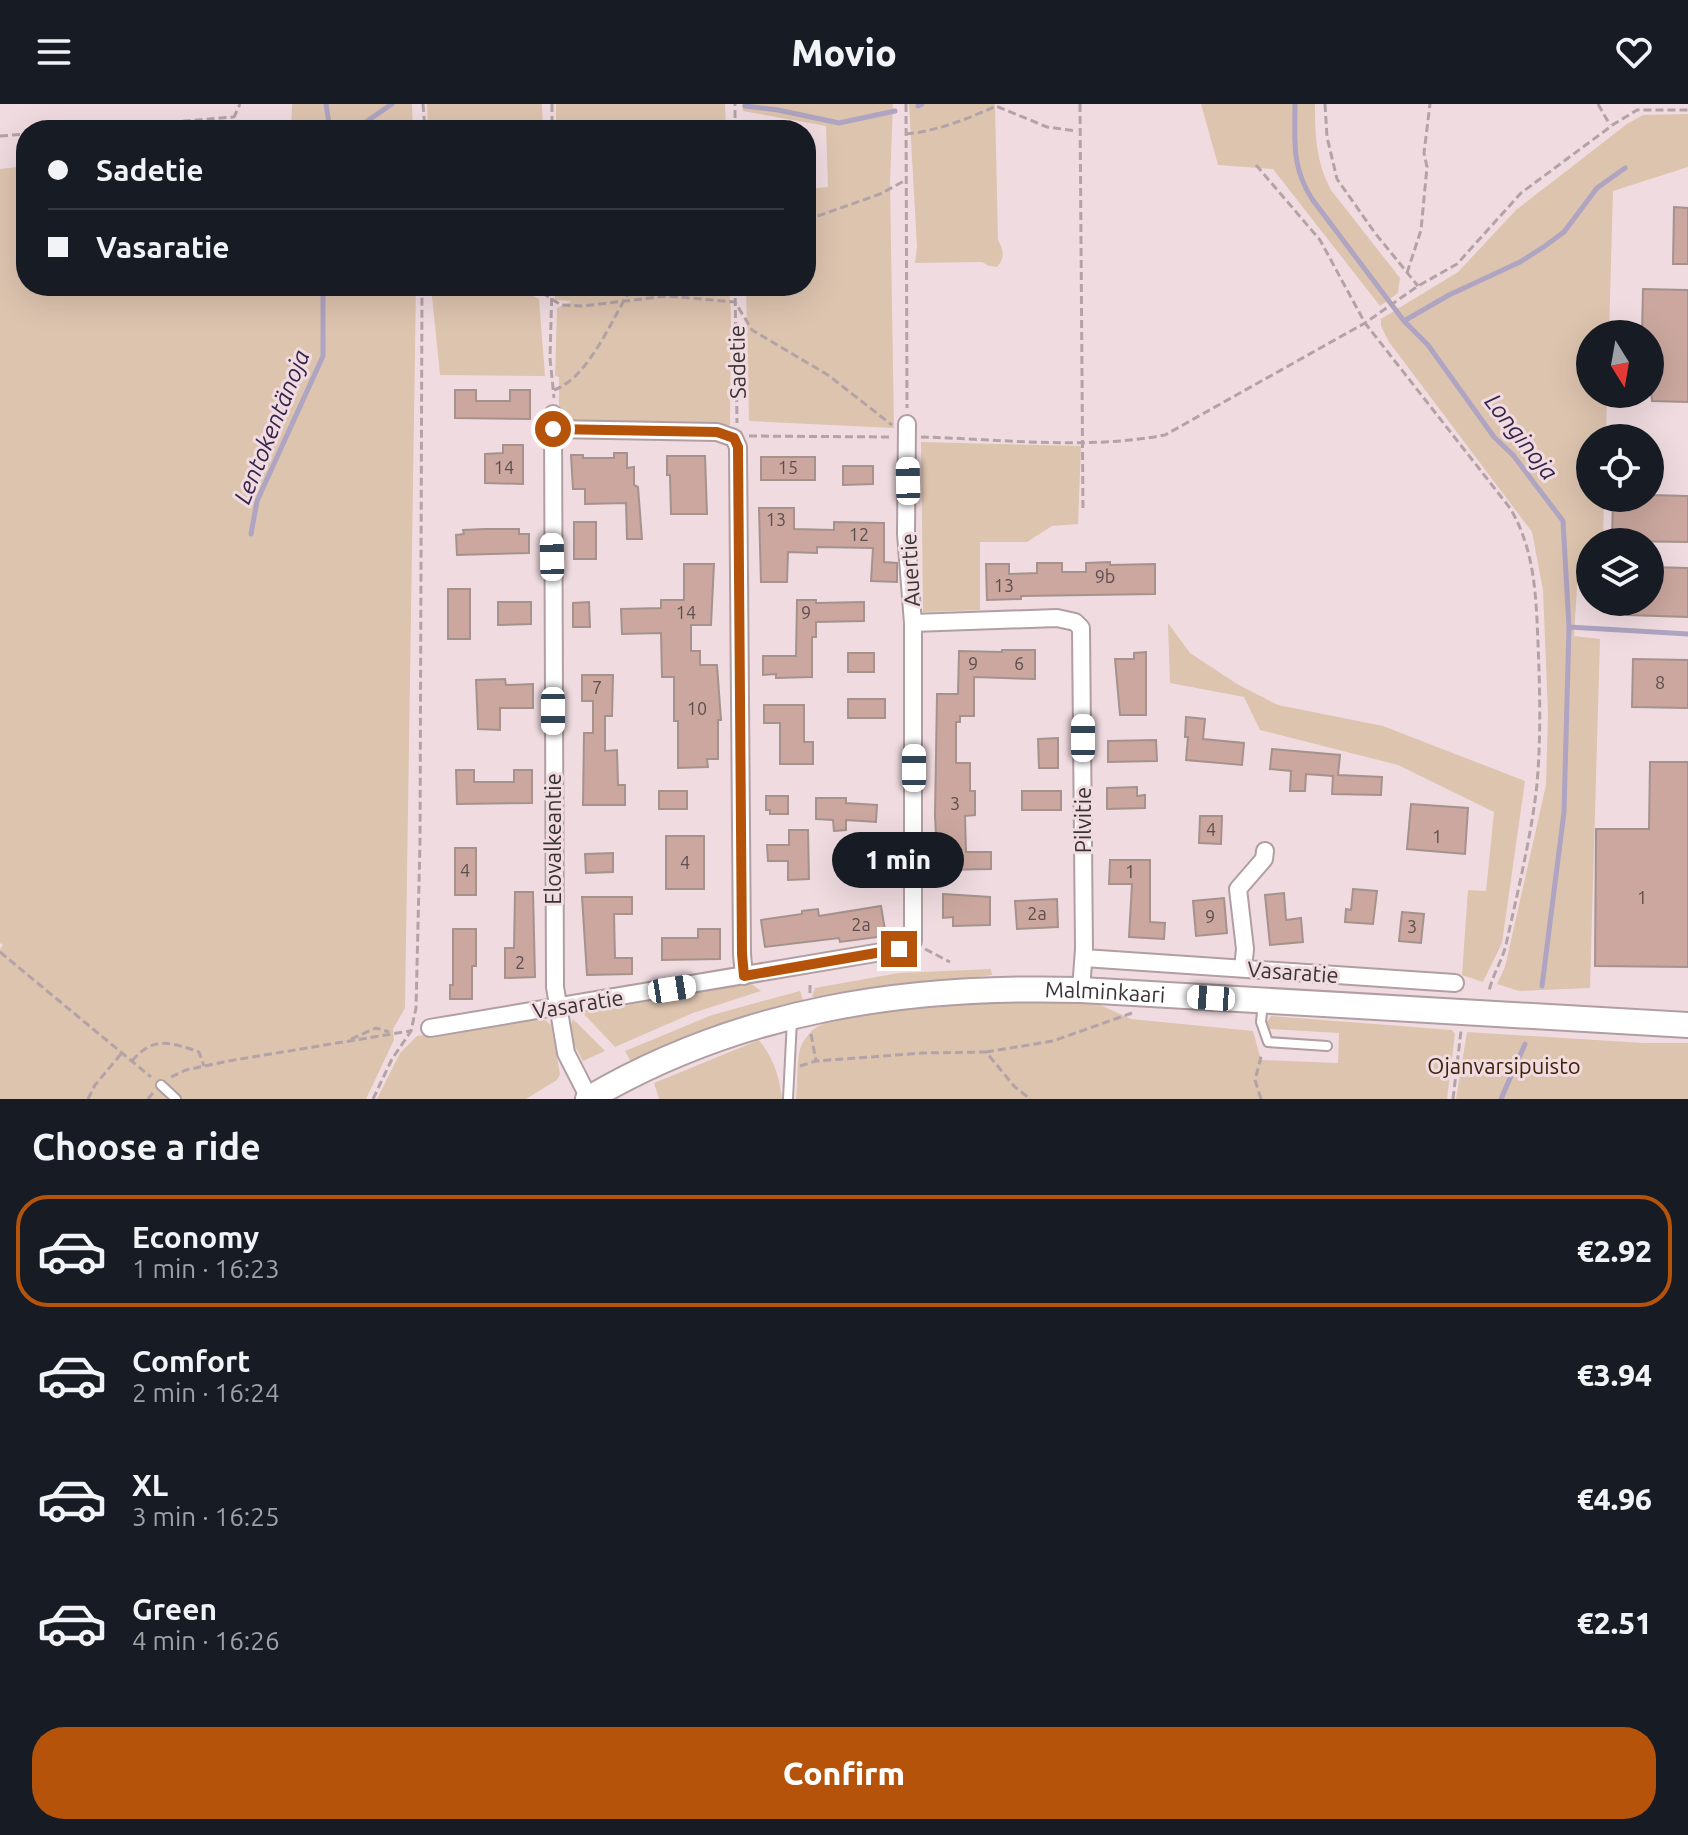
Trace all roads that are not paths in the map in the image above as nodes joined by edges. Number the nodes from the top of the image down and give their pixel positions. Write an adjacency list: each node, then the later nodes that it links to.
1 (907, 430): 2 (street, Auertie)
2 (913, 623): 4 (street, Auertie); 5 (street, Pilvitie)
3 (1265, 851): 6 (street)
4 (913, 941): 7 (street, Vasaratie)
5 (1084, 958): 6 (street, Vasaratie); 9 (street, Pilvitie)
6 (1243, 968): 8 (street, Vasaratie)
7 (744, 976): 11 (street, Vasaratie); 11 (street, Elovalkeantie)
8 (1455, 983)
9 (1081, 990): 10 (main road, Malminkaari); 12 (main road, Malminkaari)
10 (1263, 1002): 13 (main road, Malminkaari); 15 (lane)
11 (557, 1007): 14 (street, Vasaratie); 17 (street, Elovalkeantie)
12 (801, 1022): 17 (main road, Malminkaari); 19 (lane)
13 (1688, 1025)
14 (430, 1028)
15 (1327, 1046)
16 (161, 1085): 18 (lane)
17 (595, 1097)
18 (176, 1099)
19 (788, 1099)

